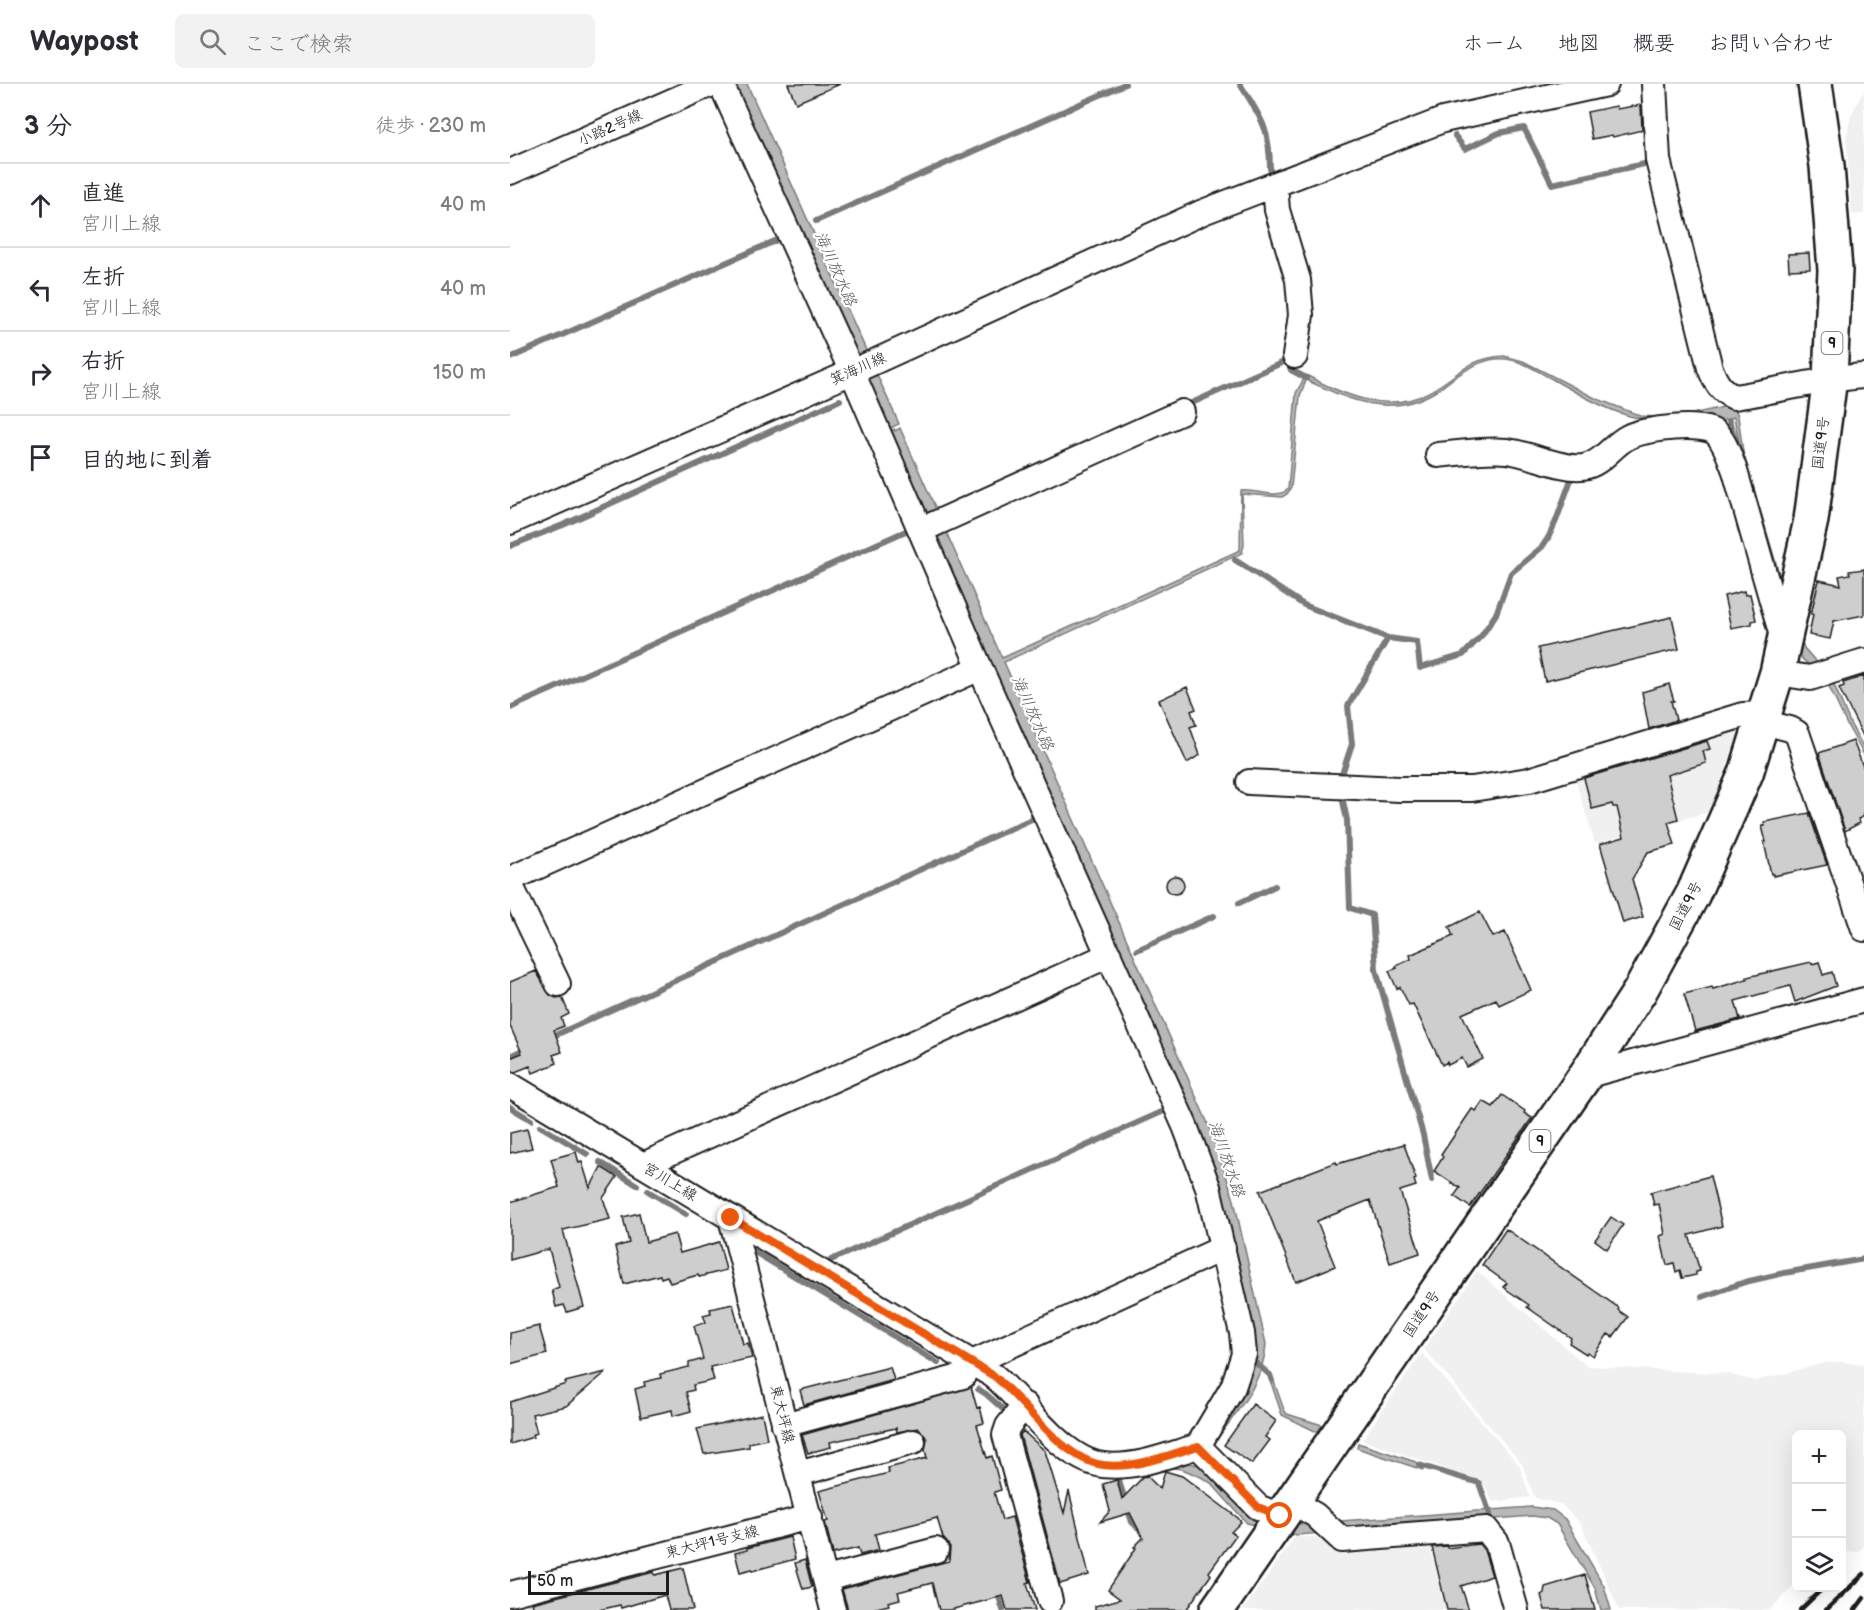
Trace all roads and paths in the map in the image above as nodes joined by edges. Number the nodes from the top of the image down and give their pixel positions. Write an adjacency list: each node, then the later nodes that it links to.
1 (711, 84): 6 (street, 小路2号線)
2 (721, 84): 9 (street)
3 (1606, 84): 7 (street, 箕海川線)
4 (1654, 84): 11 (street)
5 (1815, 84): 11 (highway, 国道9号 / 9)
6 (510, 172)
7 (1275, 184): 8 (street); 9 (street, 箕海川線)
8 (1295, 356)
9 (852, 372): 14 (street, 箕海川線); 15 (street)
10 (1864, 376): 11 (street)
11 (1830, 378): 16 (highway, 国道9号 / 9)
12 (1182, 412): 15 (street)
13 (1438, 455): 16 (street)
14 (510, 522)
15 (921, 530): 18 (street)
16 (1782, 650): 17 (street); 19 (highway, 国道9号 / 9)
17 (1864, 661)
18 (980, 668): 21 (street); 23 (street)
19 (1764, 718): 20 (street); 22 (street); 26 (highway, 国道9号 / 9)
20 (1249, 782)
21 (510, 881): 24 (street)
22 (1864, 929)
23 (1110, 956): 28 (street); 30 (street)
24 (558, 984)
25 (1864, 1000): 26 (street)
26 (1585, 1076): 37 (highway, 国道9号 / 9)
27 (510, 1085): 28 (street, 宮川上線)
28 (643, 1165): 29 (street, 宮川上線)
29 (731, 1218): 31 (street, 宮川上線); 33 (street, 東大坪線)
30 (1223, 1248): 31 (street); 35 (street)
31 (968, 1369): 32 (street, 宮川上線); 33 (street)
32 (1025, 1406): 35 (street, 宮川上線); 42 (street)
33 (784, 1425): 36 (street, 東大坪線)
34 (913, 1442): 36 (street)
35 (1198, 1446): 37 (street)
36 (798, 1474): 38 (street, 東大坪線)
37 (1286, 1508): 44 (highway, 国道9号 / 9); 45 (street)
38 (810, 1517): 40 (street, 東大坪線); 41 (street, 東大坪1号支線)
39 (936, 1550): 40 (street)
40 (826, 1579): 43 (street, 東大坪線)
41 (510, 1594)
42 (1050, 1601)
43 (833, 1610)
44 (1217, 1610)
45 (1516, 1610)

